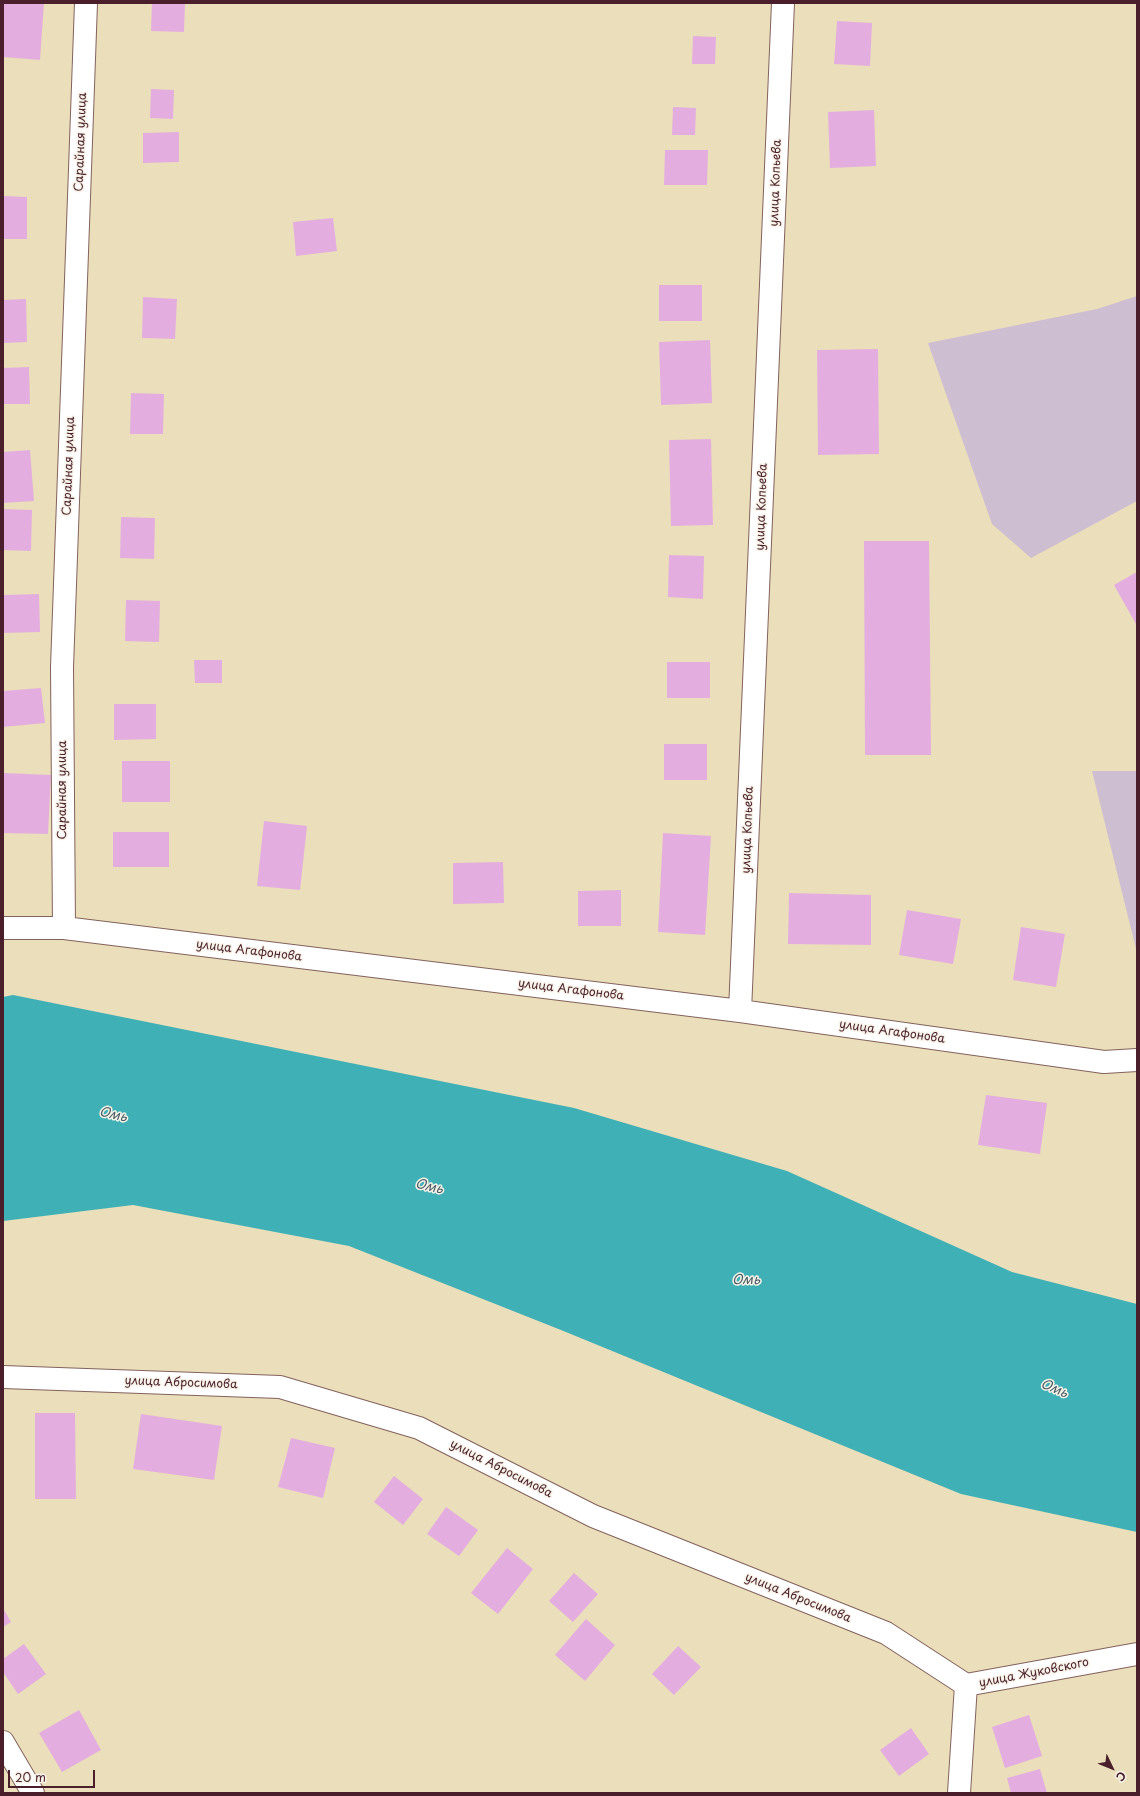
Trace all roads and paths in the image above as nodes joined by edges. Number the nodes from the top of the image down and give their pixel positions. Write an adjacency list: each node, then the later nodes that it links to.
1 (86, 3): 4 (street, Сарайная улица)
2 (783, 3): 5 (street, улица Копьева)
3 (3, 928): 4 (street, улица Агафонова)
4 (64, 928): 5 (street, улица Агафонова)
5 (740, 1010): 6 (street, улица Агафонова)
6 (1137, 1060)
7 (3, 1377): 9 (street, улица Абросимова)
8 (1137, 1654): 9 (street, улица Жуковского)
9 (966, 1685): 12 (street, улица Жуковского)
10 (3, 1742): 11 (street)
11 (27, 1791)
12 (960, 1793)

